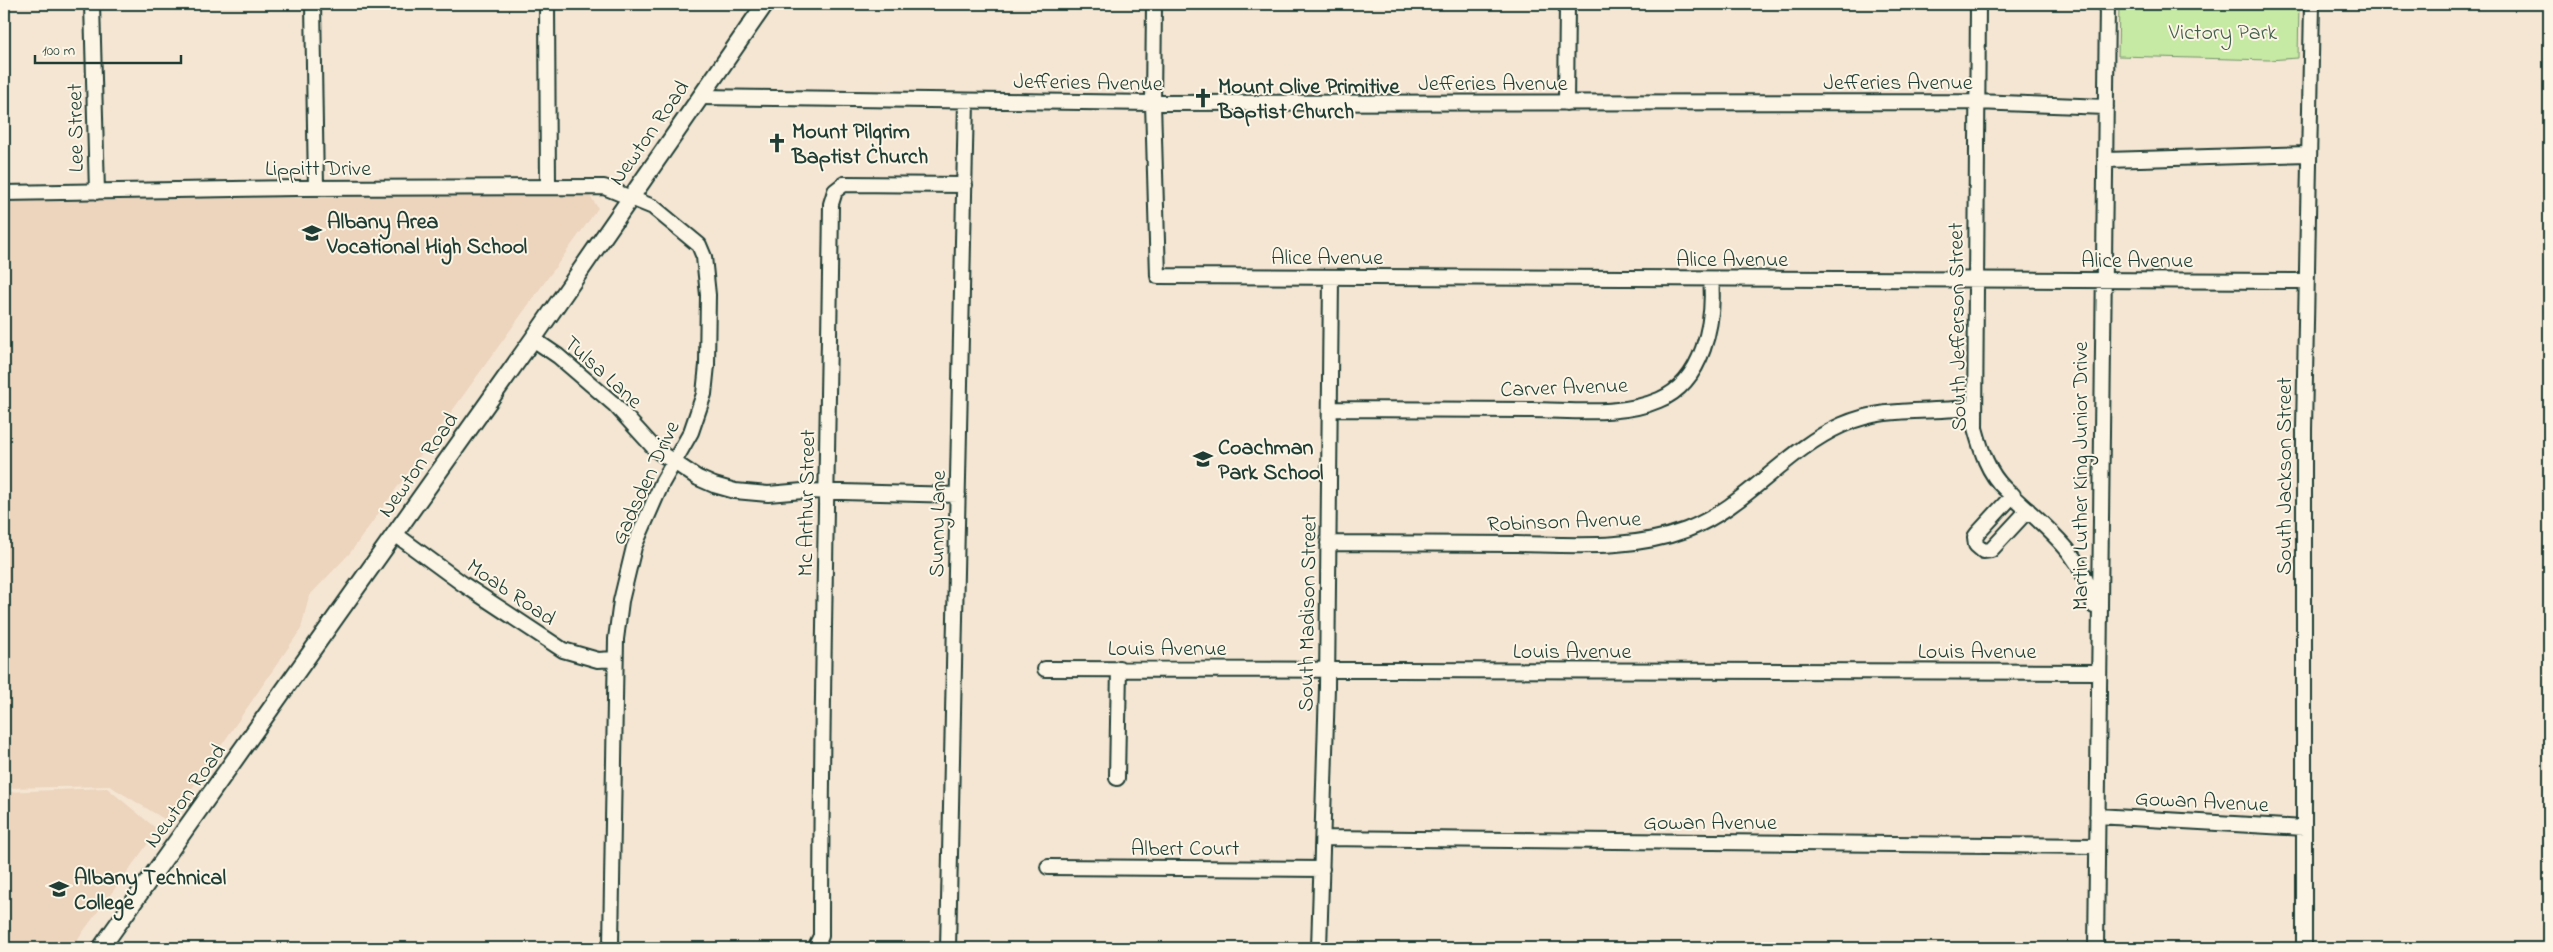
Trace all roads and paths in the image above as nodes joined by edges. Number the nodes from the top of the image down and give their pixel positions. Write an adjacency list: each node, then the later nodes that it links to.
1 (92, 4): 21 (street, Lee Street)
2 (314, 4): 20 (street)
3 (547, 4): 19 (street)
4 (765, 4): 10 (main road, Newton Road)
5 (1154, 4): 13 (street)
6 (1567, 4): 14 (street)
7 (1978, 4): 12 (street, South Jefferson Street)
8 (2107, 4): 15 (street, Martin Luther King Junior Drive)
9 (2312, 4): 16 (street, South Jackson Street)
10 (700, 97): 11 (street, Jefferies Avenue); 23 (main road, Newton Road)
11 (966, 101): 13 (street, Jefferies Avenue); 18 (street, Sunny Lane)
12 (1977, 102): 14 (street, Jefferies Avenue); 15 (street, Jefferies Avenue); 26 (street, South Jefferson Street)
13 (1153, 103): 14 (street, Jefferies Avenue); 24 (street, Alice Avenue)
14 (1566, 103)
15 (2106, 106): 17 (street, Martin Luther King Junior Drive)
16 (2308, 154): 17 (street); 28 (street, South Jackson Street)
17 (2106, 160): 27 (street, Martin Luther King Junior Drive)
18 (965, 185): 33 (street, Mc Arthur Street); 34 (street, Sunny Lane)
19 (548, 187): 20 (street, Lippitt Drive); 23 (street, Lippitt Drive)
20 (316, 188): 21 (street, Lippitt Drive)
21 (97, 192): 22 (street, Lippitt Drive)
22 (4, 193)
23 (630, 197): 29 (main road, Newton Road); 32 (street, Gadsden Drive)
24 (1331, 278): 25 (street, Alice Avenue); 31 (street, South Madison Street)
25 (1711, 279): 26 (street, Alice Avenue); 31 (street, Carver Avenue)
26 (1975, 279): 27 (street, Alice Avenue); 30 (street, South Jefferson Street)
27 (2102, 280): 28 (street, Alice Avenue); 39 (street, Martin Luther King Junior Drive)
28 (2306, 282): 47 (street, South Jackson Street)
29 (533, 339): 32 (street, Tulsa Lane); 37 (main road, Newton Road)
30 (1975, 407): 35 (street, South Jefferson Street); 38 (street, Robinson Avenue)
31 (1330, 409): 38 (street, South Madison Street)
32 (674, 462): 33 (street, Tulsa Lane); 40 (street, Gadsden Drive)
33 (827, 492): 34 (street, Tulsa Lane); 54 (street, Mc Arthur Street)
34 (958, 494): 55 (street, Sunny Lane)
35 (2013, 495): 36 (street, South Jefferson Street); 36 (street)
36 (2028, 510): 39 (street, South Jefferson Street)
37 (395, 534): 40 (street, Moab Road); 53 (main road, Newton Road)
38 (1328, 543): 43 (street, South Madison Street)
39 (2099, 638): 44 (street, Martin Luther King Junior Drive)
40 (614, 659): 52 (street, Gadsden Drive)
41 (1045, 668): 42 (street, Louis Avenue)
42 (1120, 668): 43 (street, Louis Avenue); 45 (street)
43 (1327, 670): 44 (street, Louis Avenue); 48 (street, South Madison Street)
44 (2099, 672): 46 (street, Martin Luther King Junior Drive)
45 (1116, 778)
46 (2097, 816): 47 (street, Gowan Avenue); 49 (street, Martin Luther King Junior Drive)
47 (2304, 828): 58 (street, South Jackson Street)
48 (1323, 838): 49 (street, Gowan Avenue); 51 (street, South Madison Street)
49 (2097, 846): 57 (street, Martin Luther King Junior Drive)
50 (1048, 867): 51 (street, Albert Court)
51 (1322, 869): 56 (street, South Madison Street)
52 (611, 944)
53 (101, 948)
54 (815, 948)
55 (948, 948)
56 (1319, 948)
57 (2096, 948)
58 (2304, 948)

